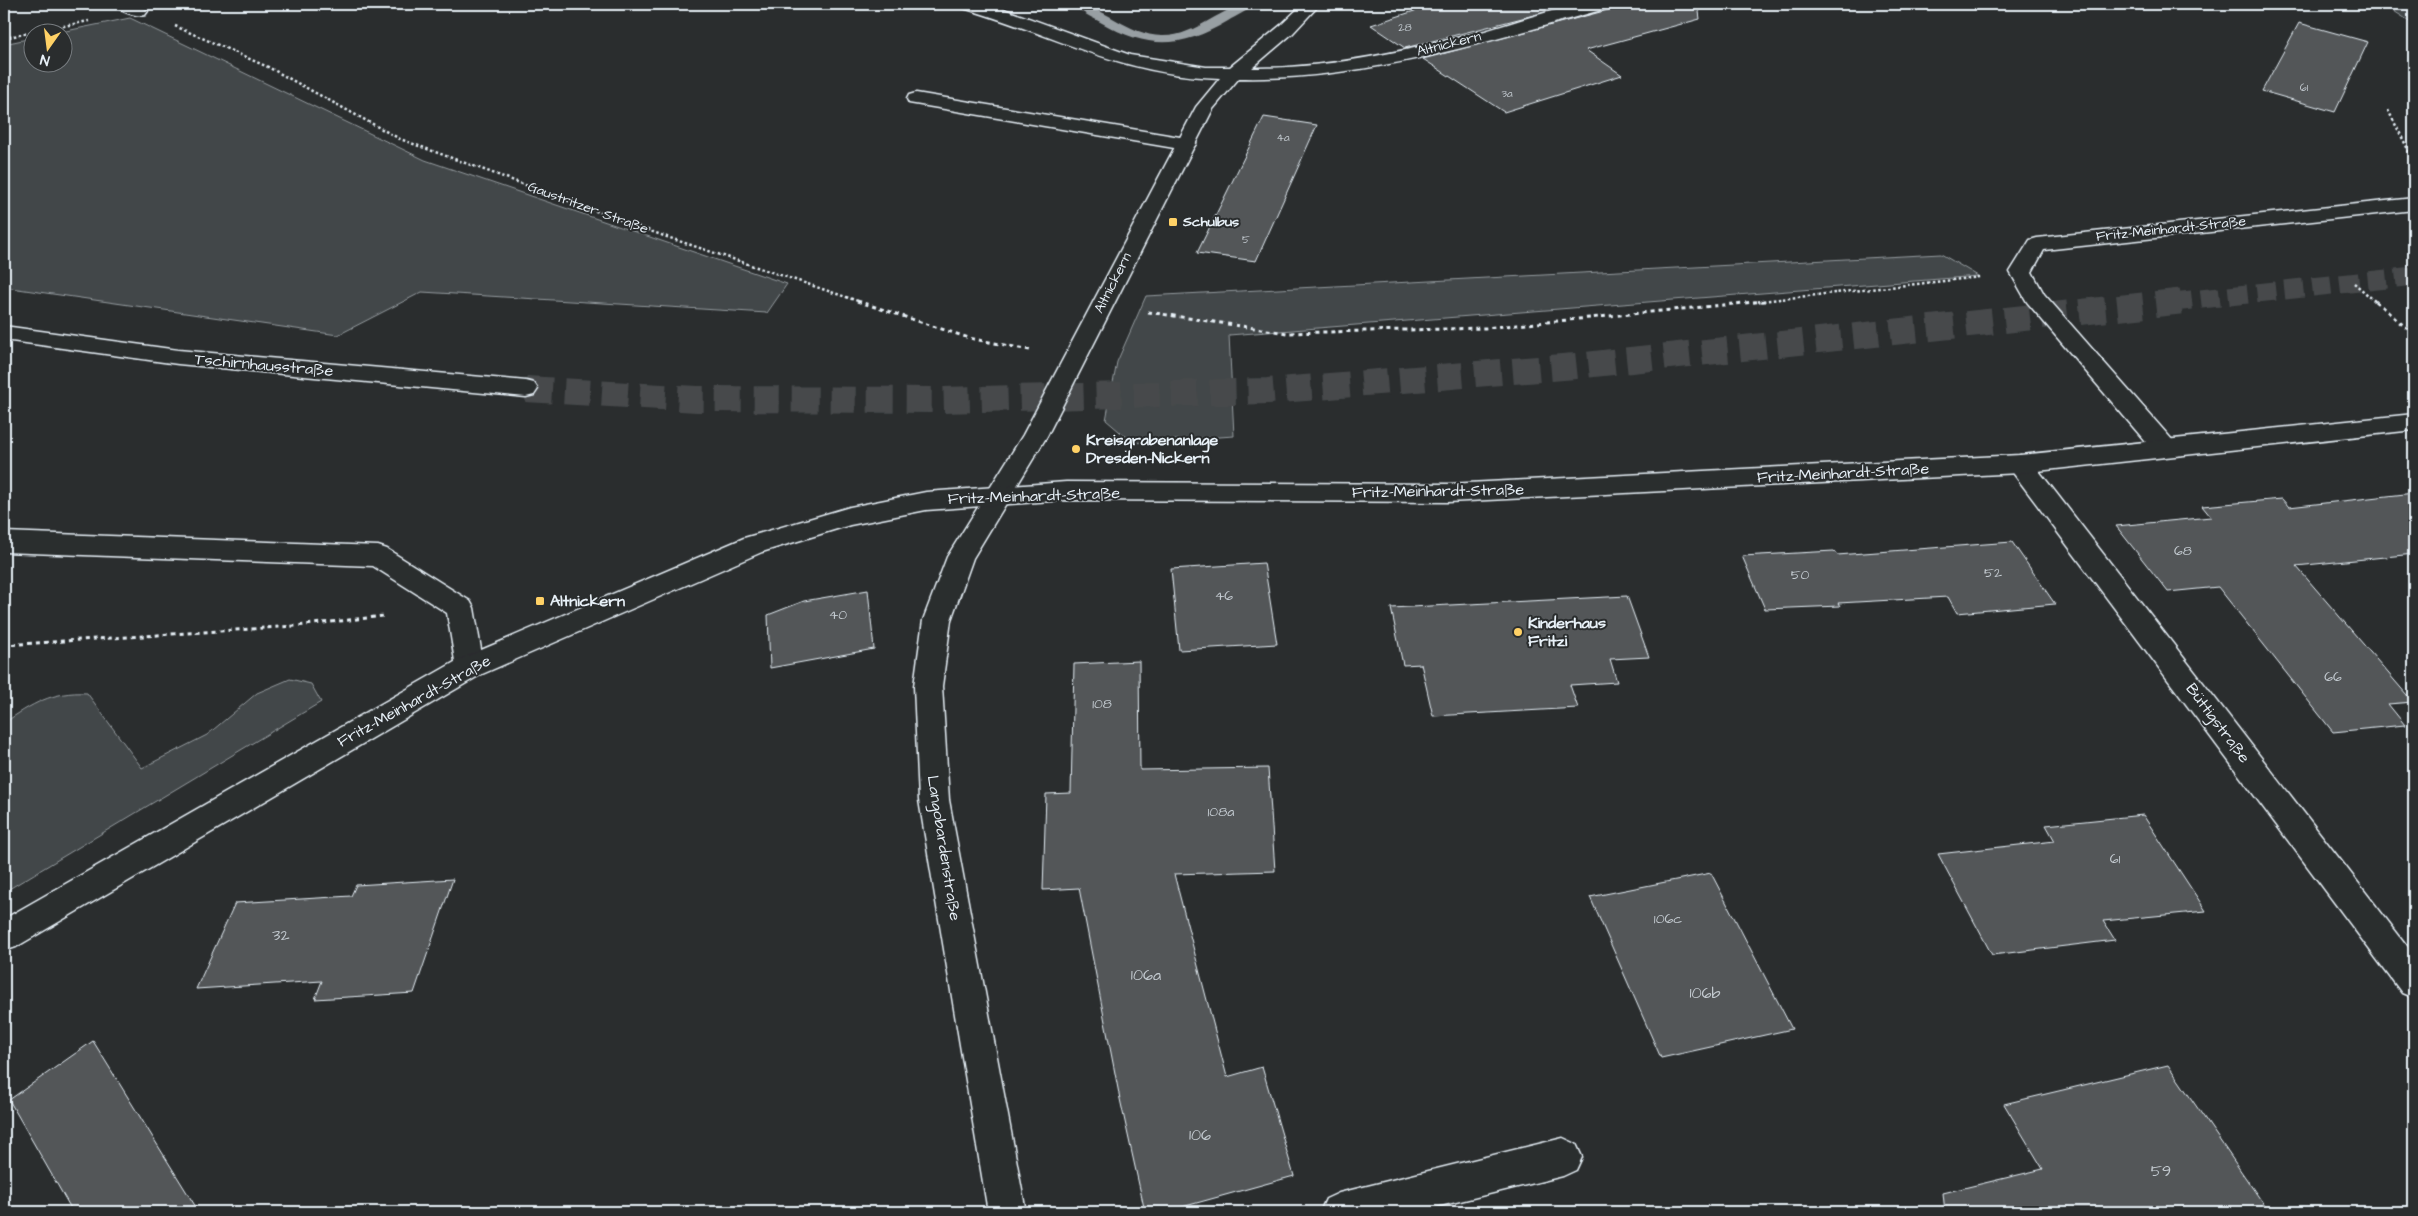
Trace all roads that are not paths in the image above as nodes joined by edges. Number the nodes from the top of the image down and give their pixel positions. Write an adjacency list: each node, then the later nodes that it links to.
1 (123, 4): 5 (street)
2 (969, 4): 6 (street, Altnickern)
3 (1312, 4): 6 (street, Altnickern)
4 (1602, 4): 6 (street, Altnickern)
5 (139, 10)
6 (1233, 74): 8 (street, Altnickern)
7 (916, 99): 8 (street)
8 (1186, 144): 15 (street, Altnickern)
9 (2414, 204): 13 (street, Fritz-Meinhardt-Straße)
10 (4, 333): 11 (street, Tschirnhausstraße)
11 (526, 389)
12 (2414, 422): 13 (street, Fritz-Meinhardt-Straße)
13 (2165, 448): 14 (street, Fritz-Meinhardt-Straße)
14 (2020, 464): 15 (street, Fritz-Meinhardt-Straße); 19 (street, Büttigstraße)
15 (998, 495): 17 (street, Fritz-Meinhardt-Straße); 21 (street, Langobardenstraße)
16 (4, 542): 17 (street)
17 (470, 667): 18 (street, Fritz-Meinhardt-Straße)
18 (4, 936)
19 (2414, 982)
20 (1563, 1157): 22 (street)
21 (1007, 1212)
22 (1339, 1212)

